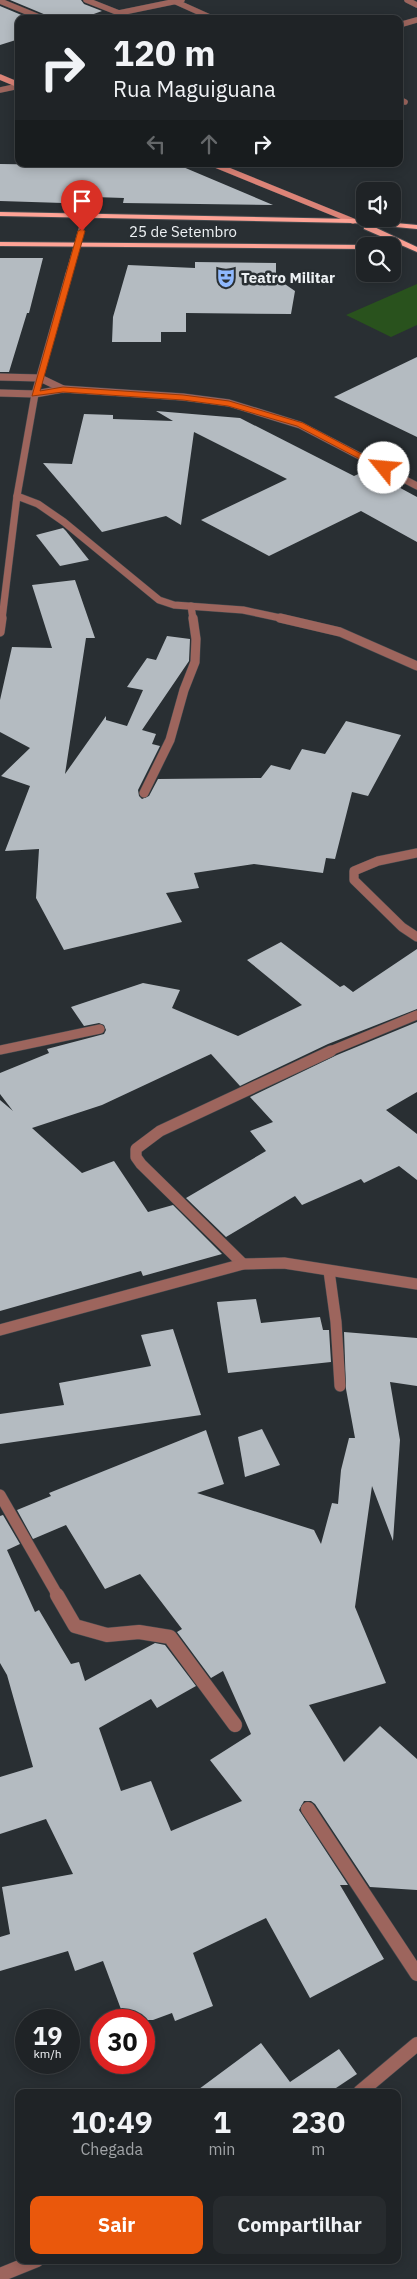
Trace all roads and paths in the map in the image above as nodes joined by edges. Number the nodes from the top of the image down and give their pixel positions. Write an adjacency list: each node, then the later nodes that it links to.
1 (86, 0): 4 (street)
2 (407, 0): 5 (street)
3 (0, 1): 6 (street)
4 (177, 1): 7 (street)
5 (417, 5)
6 (34, 15)
7 (206, 15)
8 (417, 20): 9 (street)
9 (403, 24)
10 (0, 77): 11 (street)
11 (15, 83)
12 (15, 86): 13 (street)
13 (0, 90)
14 (219, 167): 17 (street)
15 (0, 214): 16 (main road, 25 de Setembro)
16 (85, 216): 17 (main road, 25 de Setembro); 20 (street)
17 (353, 221): 18 (main road, 25 de Setembro); 23 (main road)
18 (417, 228): 23 (main road)
19 (0, 244): 20 (main road, 25 de Setembro)
20 (78, 245): 21 (main road, 25 de Setembro); 25 (street)
21 (356, 247)
22 (401, 247): 23 (main road)
23 (414, 248)
24 (0, 377): 25 (street)
25 (40, 378): 26 (street); 28 (street)
26 (63, 389): 28 (street); 29 (street)
27 (0, 393): 28 (street)
28 (35, 394): 30 (street)
29 (417, 486)
30 (18, 496): 31 (street); 32 (street)
31 (190, 606): 33 (street); 34 (street)
32 (0, 632)
33 (417, 666)
34 (144, 793)
35 (417, 853): 36 (street)
36 (417, 937)
37 (417, 1015): 40 (street)
38 (100, 1029): 39 (street)
39 (0, 1050)
40 (243, 1264): 41 (street); 43 (street)
41 (329, 1271): 42 (street); 44 (street)
42 (417, 1284)
43 (0, 1330)
44 (340, 1386)
45 (0, 1495): 46 (street)
46 (235, 1725)
47 (308, 1809): 48 (street)
48 (417, 1974)
49 (417, 2044): 50 (street)
50 (364, 2089)
51 (28, 2264): 52 (street)
52 (0, 2275)

